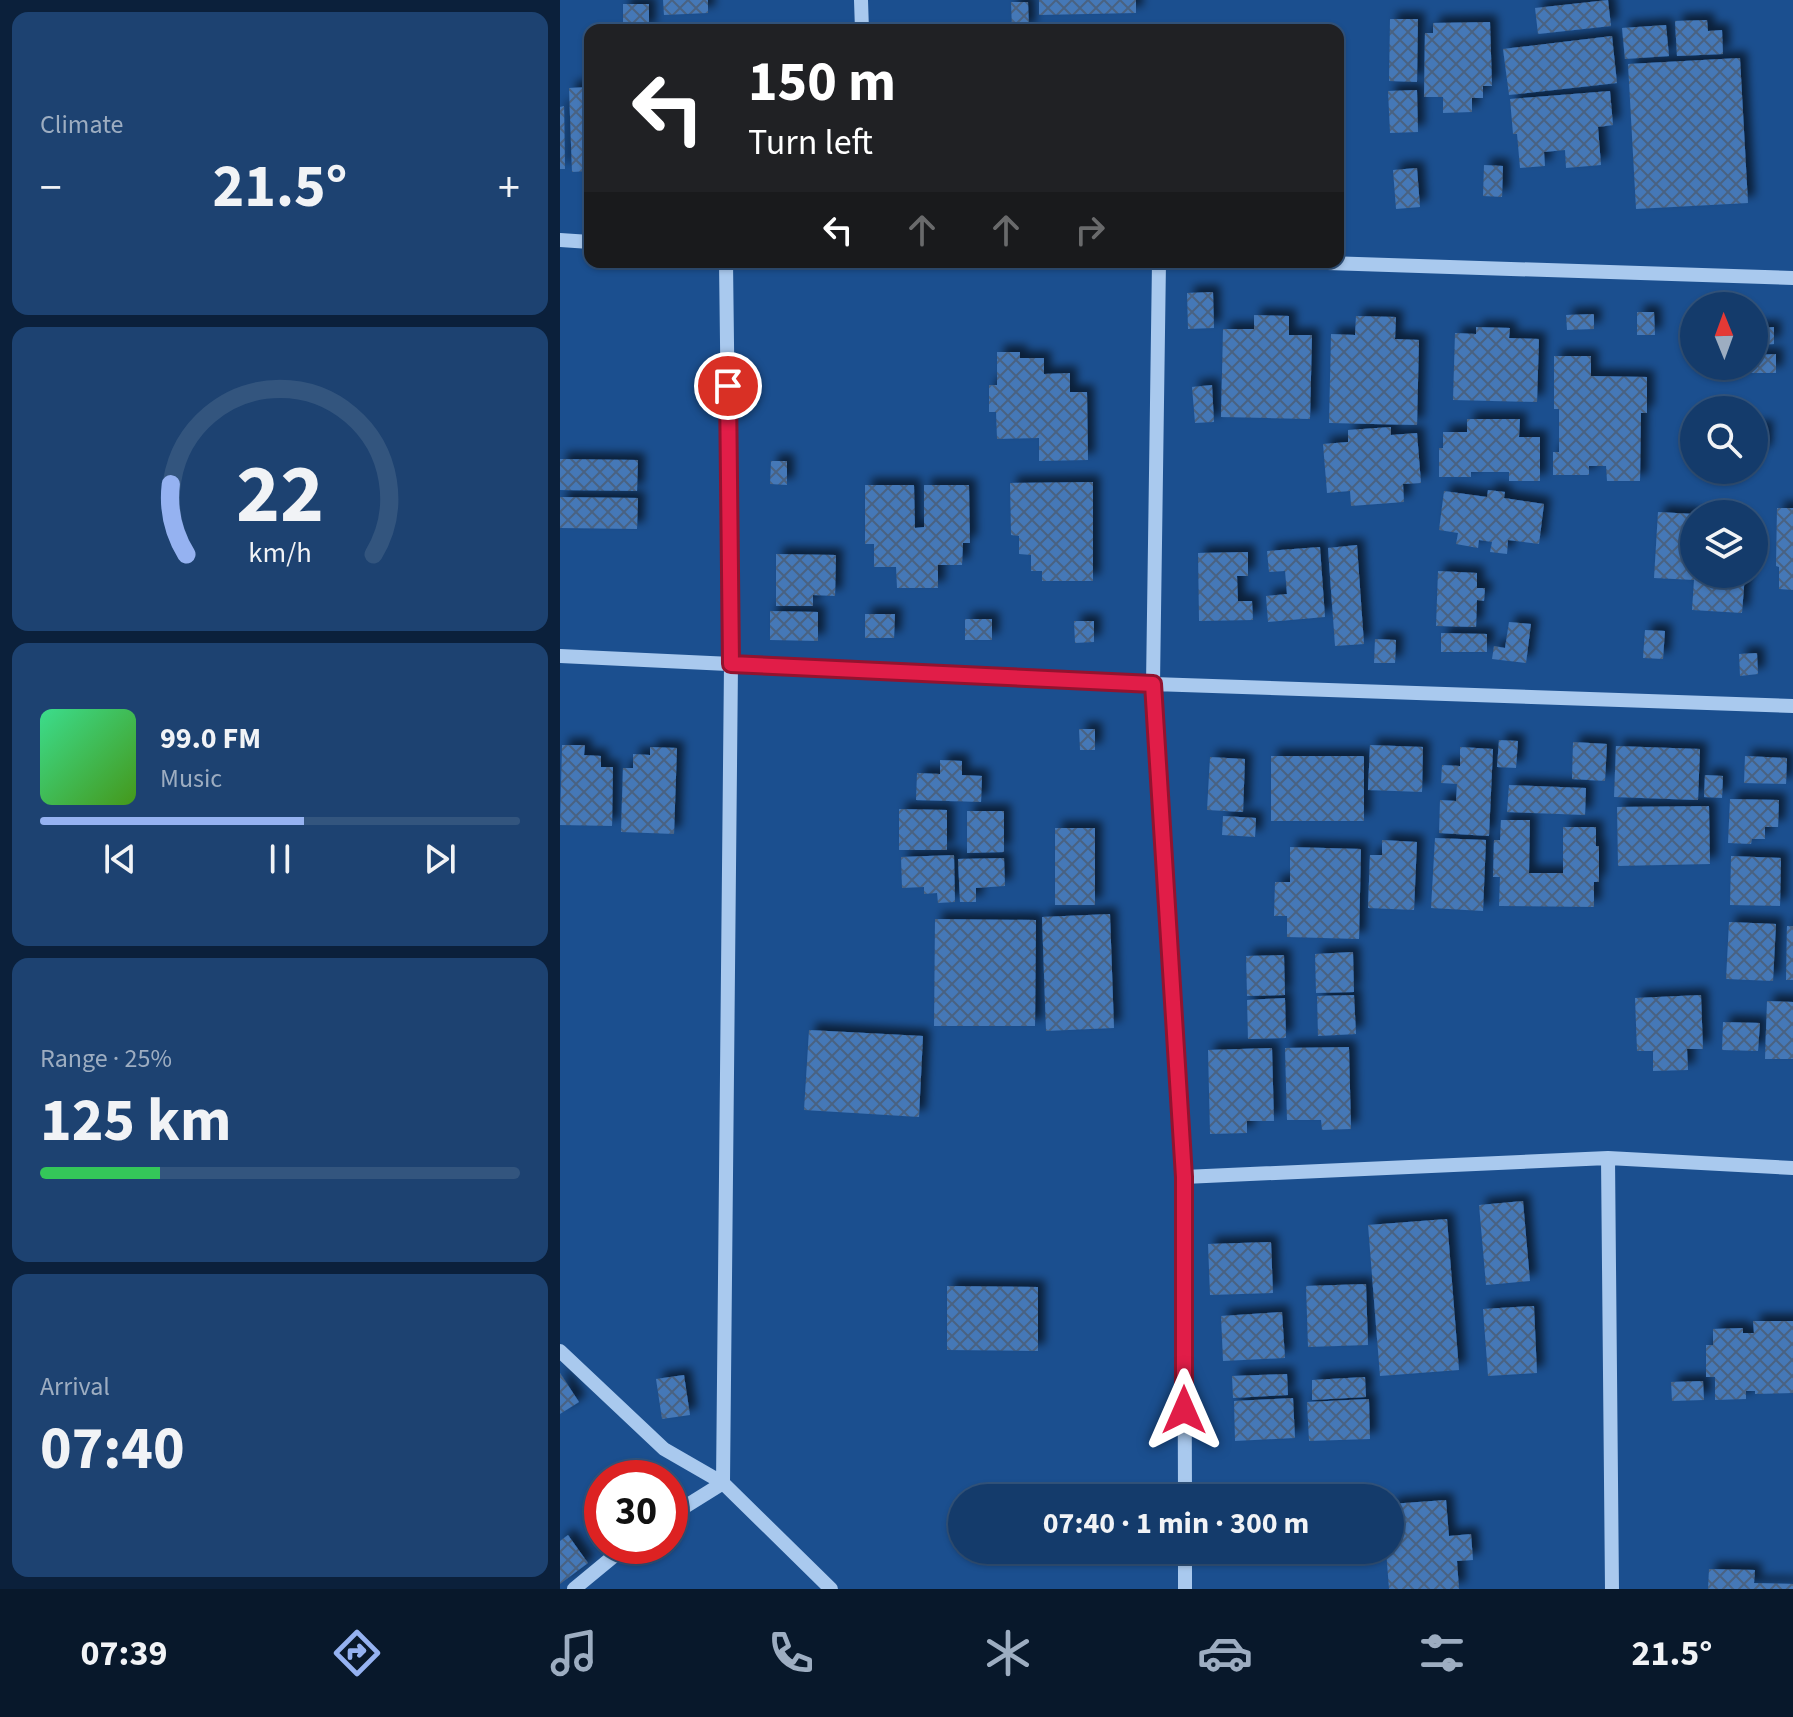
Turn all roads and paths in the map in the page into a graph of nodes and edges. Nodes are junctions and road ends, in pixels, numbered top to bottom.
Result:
1 (861, 0) edge
2 (862, 24) edge
3 (560, 240) edge
4 (584, 242) edge
5 (1344, 264) edge
6 (726, 268) edge
7 (1159, 268) edge
8 (1793, 278) edge
9 (560, 656) edge
10 (731, 664) junction
11 (1153, 684) junction
12 (1793, 706) edge
13 (1608, 1158) junction
14 (1793, 1168) edge
15 (1184, 1177) junction
16 (560, 1351) edge
17 (723, 1483) junction
18 (1185, 1484) edge
19 (688, 1505) edge
20 (604, 1564) edge
21 (1185, 1564) edge
22 (574, 1589) edge
23 (831, 1589) edge
24 (1185, 1589) edge
25 (1612, 1589) edge

1 - 2 street
3 - 4 street
5 - 8 street
6 - 10 street
7 - 11 street
9 - 10 street
10 - 11 street
10 - 17 street
11 - 12 street
11 - 15 street
13 - 14 street
13 - 15 street
13 - 25 street
15 - 18 street
16 - 17 street
17 - 19 street
17 - 23 street
20 - 22 street
21 - 24 street

